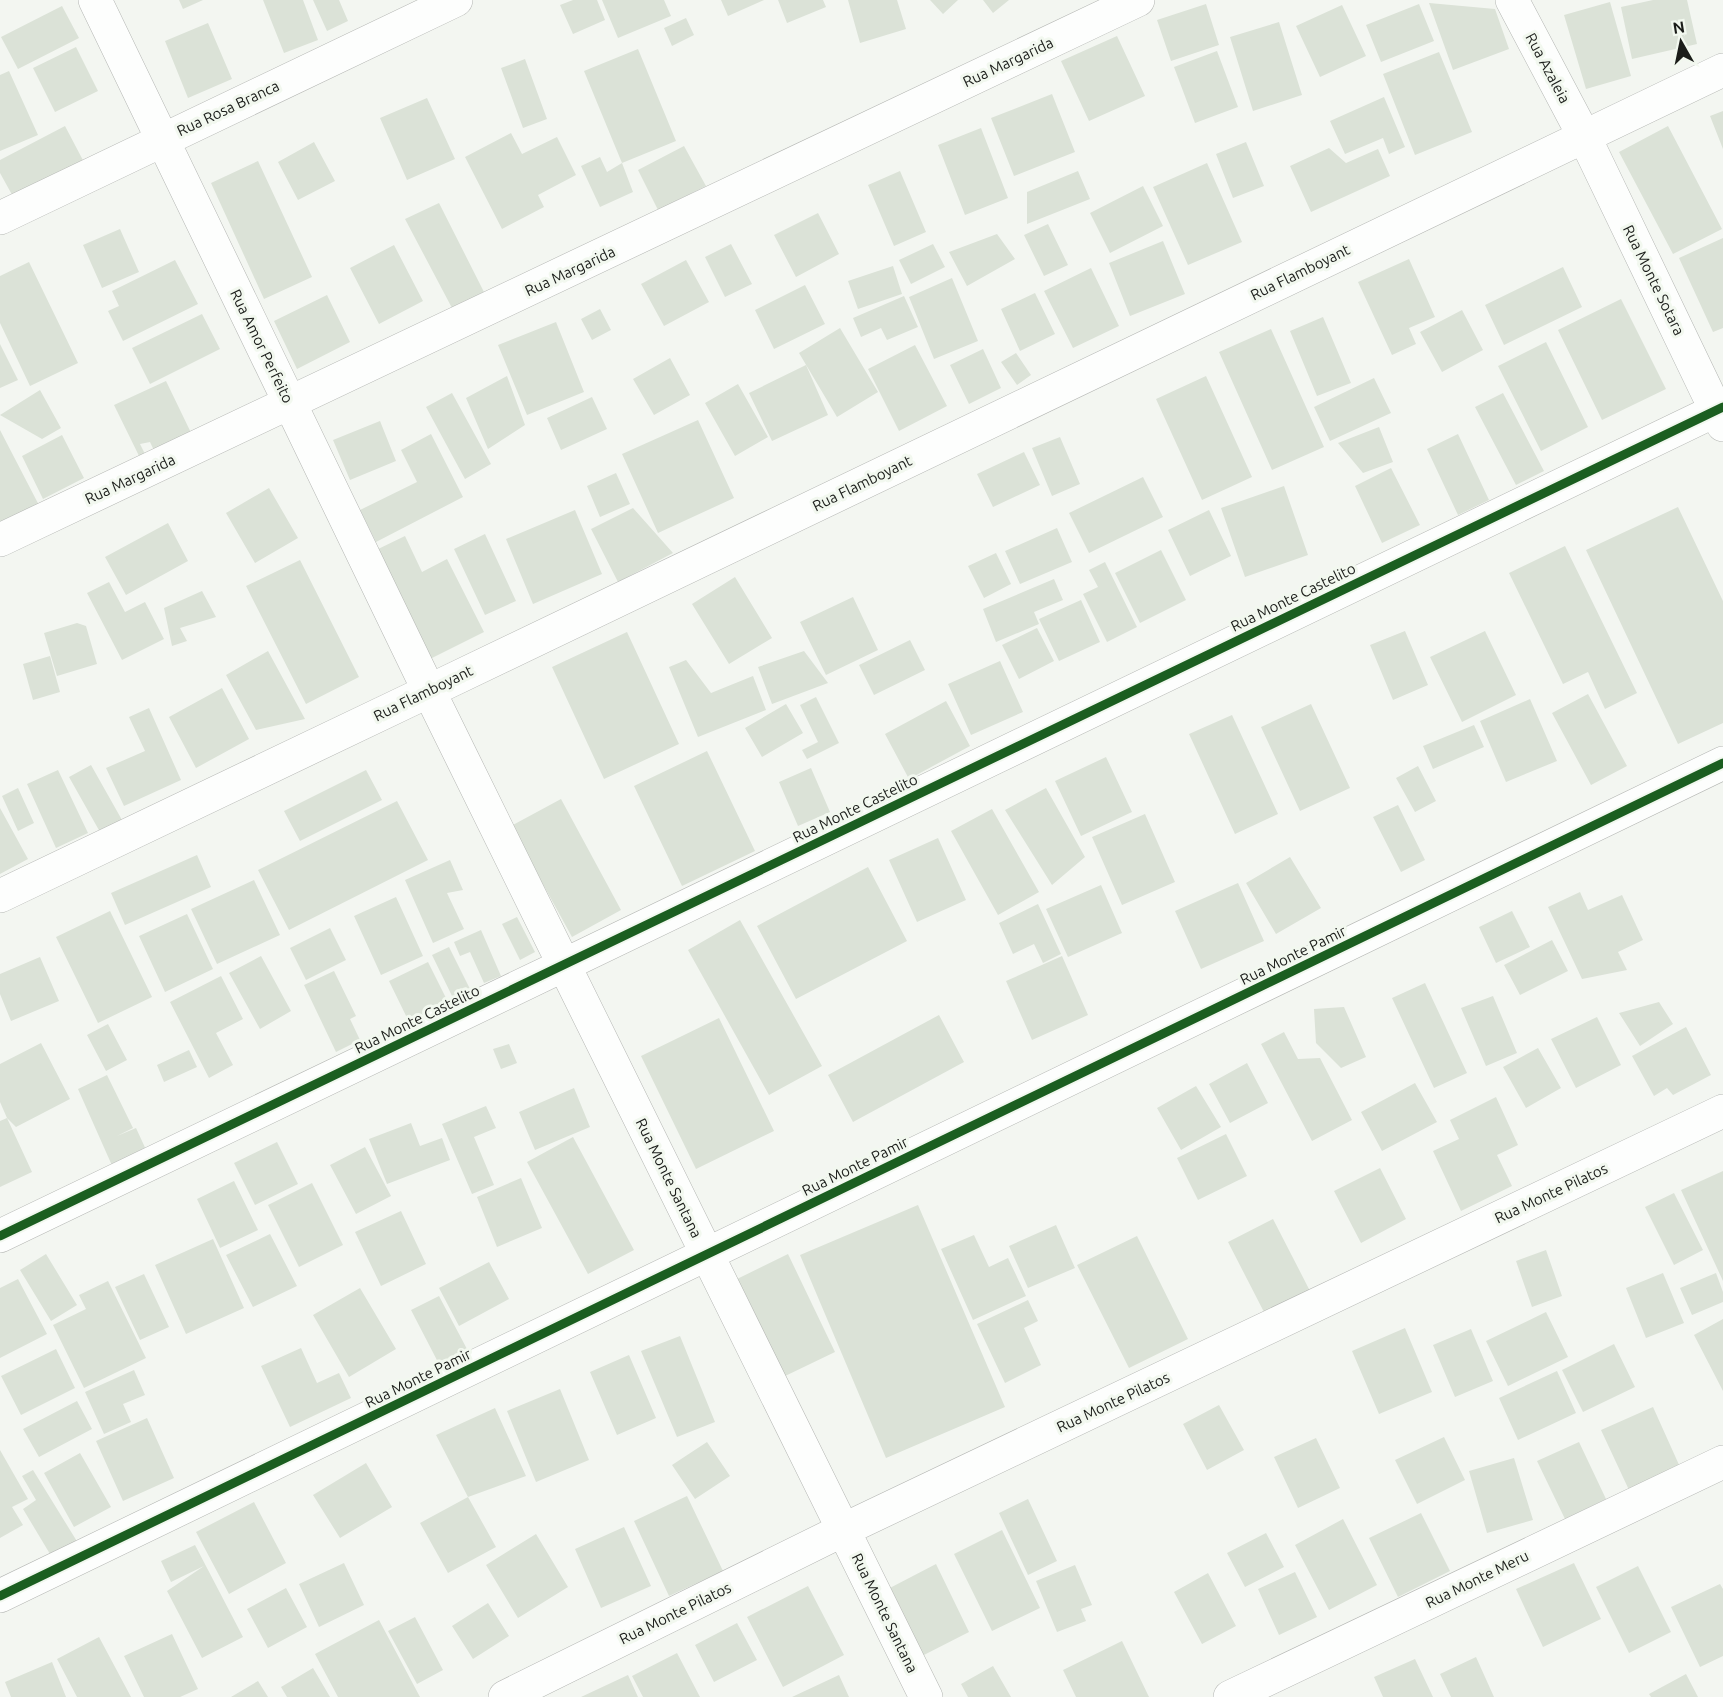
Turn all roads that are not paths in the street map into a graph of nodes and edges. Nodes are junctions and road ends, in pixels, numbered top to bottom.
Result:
1 (95, 0) edge
2 (456, 0) edge
3 (1138, 0) edge
4 (1512, 0) edge
5 (1723, 70) edge
6 (1584, 136) junction
7 (162, 140) junction
8 (0, 218) edge
9 (290, 404) junction
10 (1721, 414) edge
11 (0, 540) edge
12 (429, 691) junction
13 (1723, 763) edge
14 (0, 896) edge
15 (564, 965) junction
16 (1723, 1111) edge
17 (0, 1236) edge
18 (707, 1255) junction
19 (1723, 1462) edge
20 (843, 1530) junction
21 (0, 1596) edge
22 (505, 1697) edge
23 (926, 1697) edge
24 (1230, 1697) edge

1 - 7 street, Rua Amor Perfeito
2 - 7 street, Rua Rosa Branca
3 - 9 street, Rua Margarida
4 - 6 street, Rua Azaleia
5 - 6 street, Rua Flamboyant
6 - 10 street, Rua Monte Sotara
6 - 12 street, Rua Flamboyant
7 - 8 street, Rua Rosa Branca
7 - 9 street, Rua Amor Perfeito
9 - 11 street, Rua Margarida
9 - 12 street, Rua Amor Perfeito
10 - 15 street, Rua Monte Castelito
12 - 14 street, Rua Flamboyant
12 - 15 street, Rua Monte Santana
13 - 18 street, Rua Monte Pamir
15 - 17 street, Rua Monte Castelito
15 - 18 street, Rua Monte Santana
16 - 20 street, Rua Monte Pilatos
18 - 20 street, Rua Monte Santana
18 - 21 street, Rua Monte Pamir
19 - 24 street, Rua Monte Meru
20 - 22 street, Rua Monte Pilatos
20 - 23 street, Rua Monte Santana

